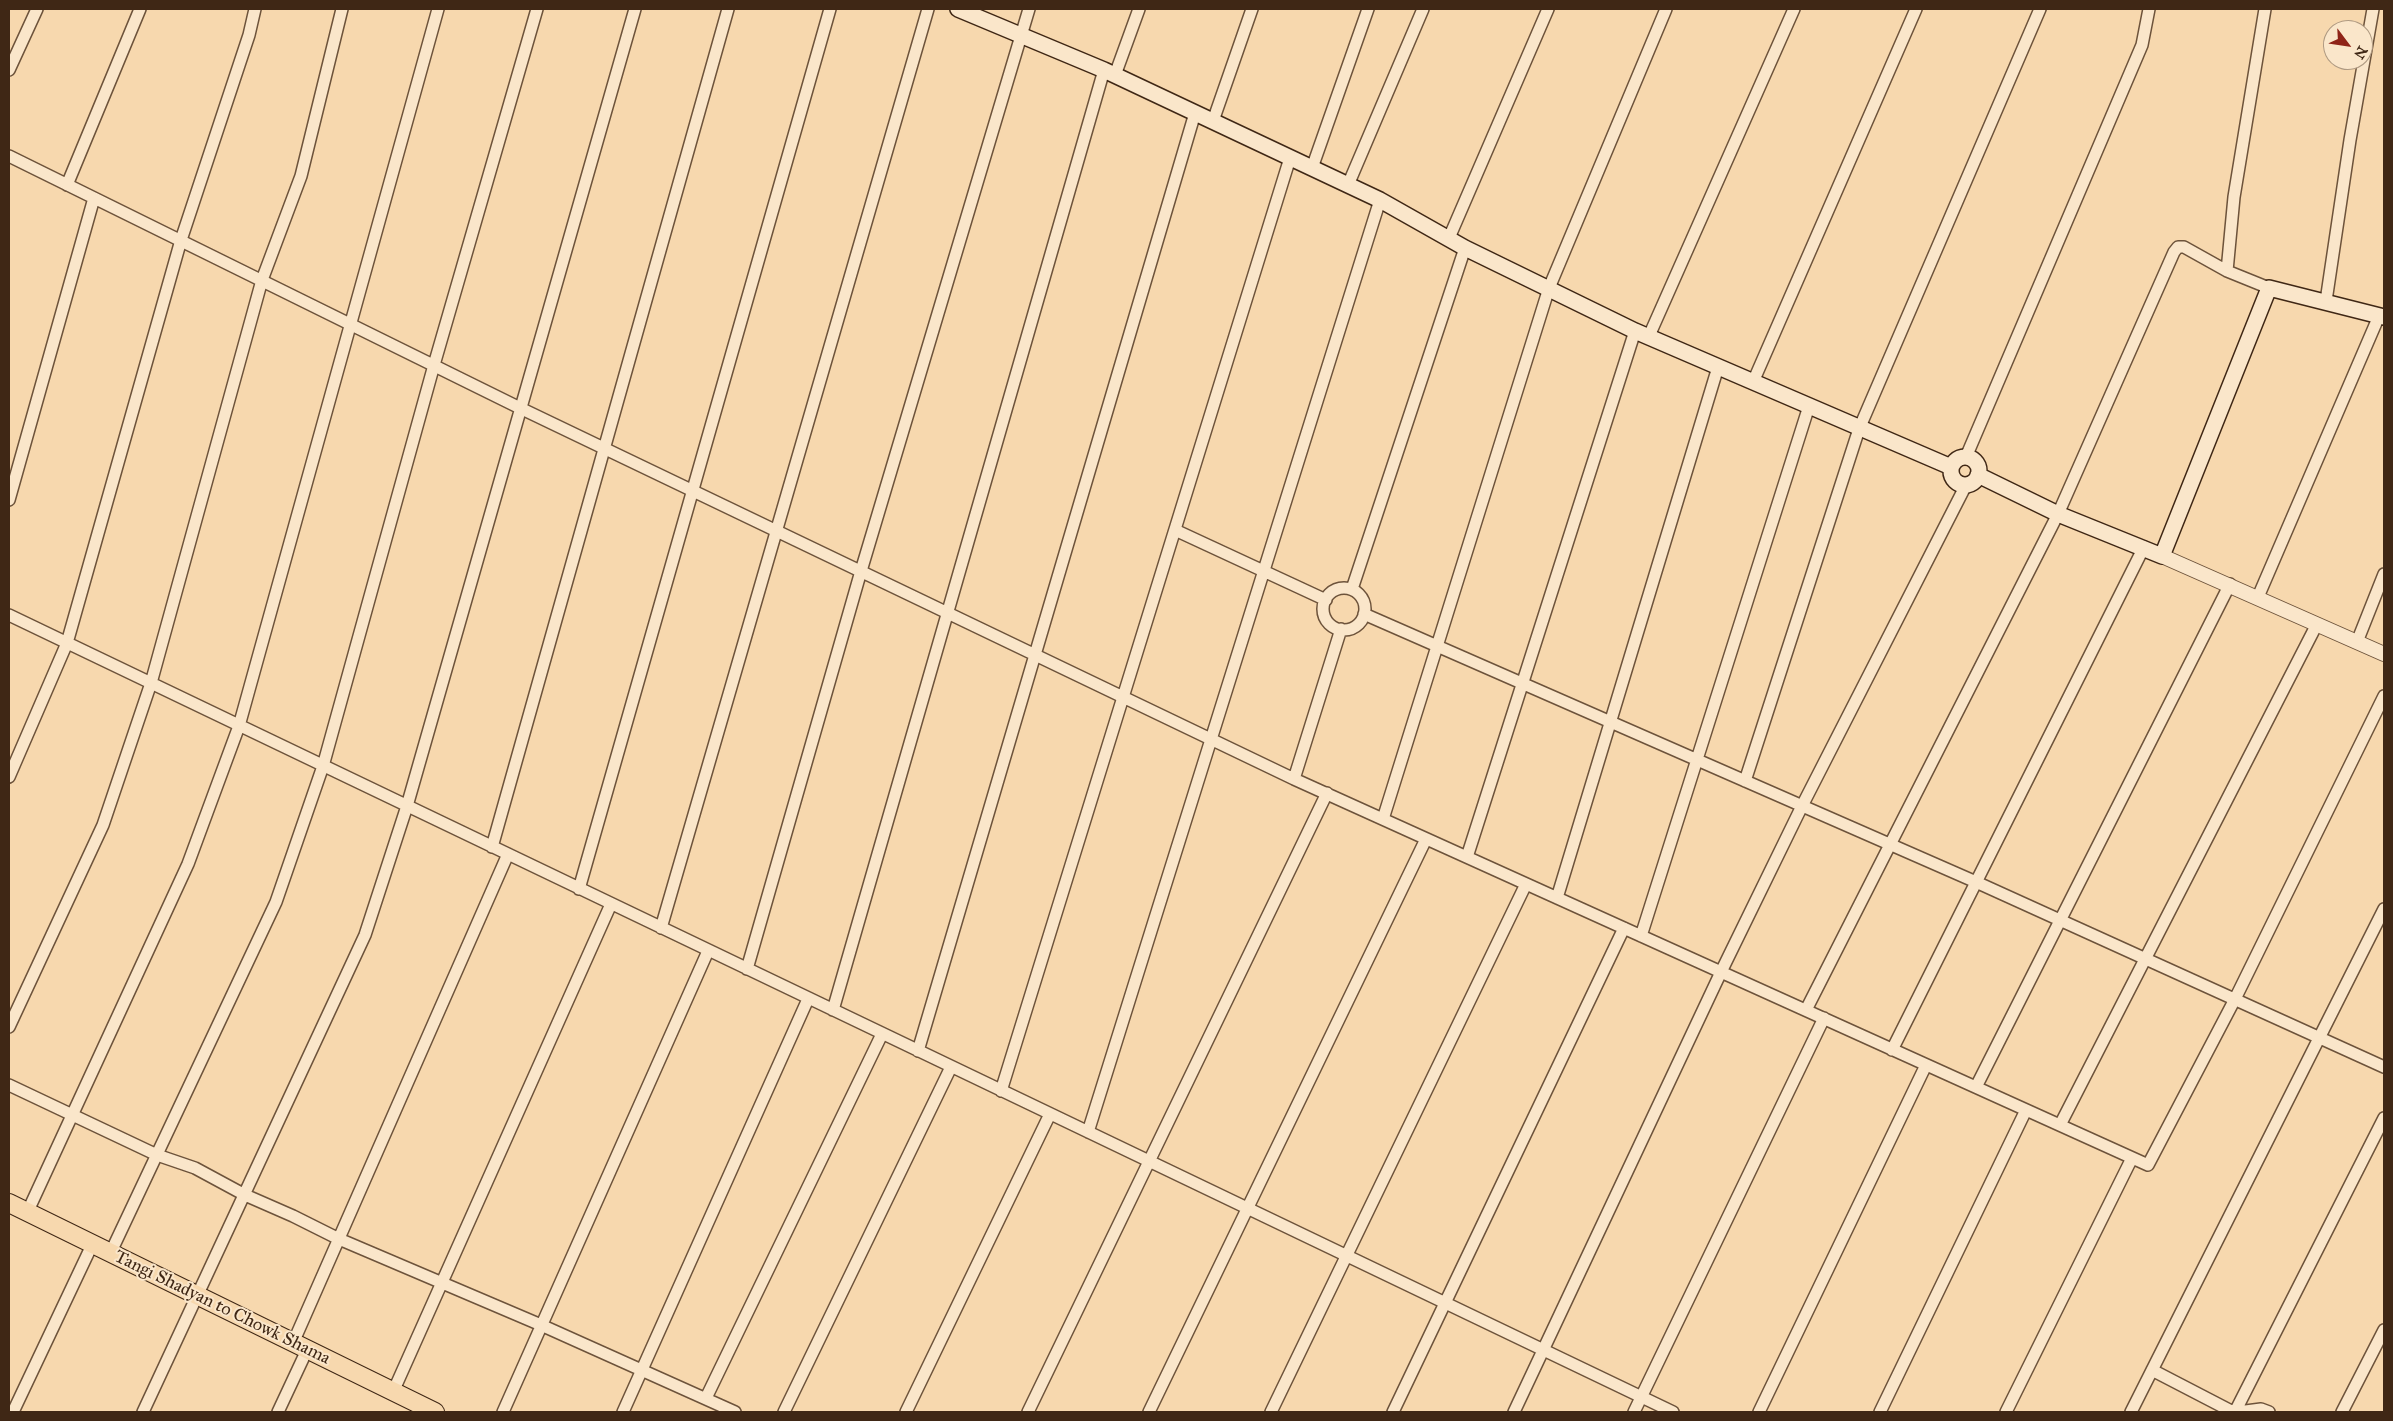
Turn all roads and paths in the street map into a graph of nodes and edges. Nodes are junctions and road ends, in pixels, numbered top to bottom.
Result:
1 (36, 9) edge
2 (140, 9) edge
3 (255, 9) edge
4 (342, 9) edge
5 (438, 9) edge
6 (537, 9) edge
7 (635, 9) edge
8 (728, 9) edge
9 (830, 9) edge
10 (928, 9) edge
11 (958, 9) edge
12 (1029, 9) edge
13 (1139, 9) edge
14 (1252, 9) edge
15 (1368, 9) edge
16 (1423, 9) edge
17 (1548, 9) edge
18 (1666, 9) edge
19 (1794, 9) edge
20 (1916, 9) edge
21 (2040, 9) edge
22 (2149, 9) edge
23 (2265, 9) edge
24 (2374, 9) edge
25 (1021, 35) junction
26 (9, 70) edge
27 (1110, 72) junction
28 (1195, 113) junction
29 (1213, 122) junction
30 (9, 156) edge
31 (1290, 158) junction
32 (1312, 168) junction
33 (67, 185) junction
34 (1348, 185) junction
35 (94, 198) junction
36 (1380, 200) junction
37 (1449, 238) junction
38 (181, 240) junction
39 (1465, 248) junction
40 (2227, 271) junction
41 (262, 280) junction
42 (1549, 288) junction
43 (2269, 288) junction
44 (2326, 300) junction
45 (2381, 316) edge
46 (350, 324) junction
47 (1642, 334) junction
48 (434, 365) junction
49 (1718, 367) junction
50 (1753, 382) junction
51 (1809, 406) junction
52 (520, 408) junction
53 (1859, 429) junction
54 (605, 448) junction
55 (1966, 457) junction
56 (1951, 467) junction
57 (1978, 475) junction
58 (1966, 485) junction
59 (693, 490) junction
60 (9, 500) edge
61 (2058, 514) junction
62 (776, 530) junction
63 (1175, 530) junction
64 (2144, 548) junction
65 (2162, 556) junction
66 (861, 571) junction
67 (1264, 571) junction
68 (2384, 574) edge
69 (2230, 584) junction
70 (1352, 589) junction
71 (2258, 597) junction
72 (1326, 600) junction
73 (948, 612) junction
74 (1364, 614) junction
75 (9, 615) edge
76 (2317, 624) junction
77 (1340, 630) junction
78 (2357, 642) junction
79 (67, 643) junction
80 (1436, 646) junction
81 (1035, 654) junction
82 (2384, 654) edge
83 (151, 683) junction
84 (1522, 684) junction
85 (1123, 696) junction
86 (2384, 696) edge
87 (1610, 722) junction
88 (239, 726) junction
89 (1211, 739) junction
90 (1696, 760) junction
91 (323, 766) junction
92 (9, 777) edge
93 (1294, 779) junction
94 (1745, 781) junction
95 (1327, 794) junction
96 (406, 806) junction
97 (1802, 806) junction
98 (1383, 819) junction
99 (1426, 839) junction
100 (1889, 844) junction
101 (492, 847) junction
102 (508, 854) junction
103 (1467, 857) junction
104 (1976, 882) junction
105 (1526, 884) junction
106 (579, 889) junction
107 (1557, 898) junction
108 (611, 904) junction
109 (2384, 909) edge
110 (2060, 921) junction
111 (661, 928) junction
112 (1624, 928) junction
113 (1641, 936) junction
114 (708, 950) junction
115 (2145, 959) junction
116 (747, 969) junction
117 (1721, 972) junction
118 (808, 999) junction
119 (2235, 999) junction
120 (832, 1010) junction
121 (1806, 1010) junction
122 (1824, 1018) junction
123 (9, 1027) edge
124 (882, 1034) junction
125 (2321, 1038) junction
126 (1892, 1050) junction
127 (918, 1051) junction
128 (1926, 1064) junction
129 (951, 1067) junction
130 (2384, 1067) edge
131 (9, 1085) edge
132 (1976, 1087) junction
133 (1001, 1091) junction
134 (2026, 1110) junction
135 (1050, 1114) junction
136 (72, 1116) junction
137 (2384, 1118) edge
138 (2060, 1125) junction
139 (1088, 1132) junction
140 (157, 1155) junction
141 (2132, 1158) junction
142 (1149, 1162) junction
143 (244, 1195) junction
144 (9, 1204) edge
145 (1247, 1209) junction
146 (27, 1213) junction
147 (338, 1239) junction
148 (92, 1245) junction
149 (110, 1254) junction
150 (1346, 1256) junction
151 (442, 1284) junction
152 (198, 1296) junction
153 (1444, 1304) junction
154 (542, 1325) junction
155 (2384, 1330) edge
156 (300, 1346) junction
157 (1544, 1351) junction
158 (2152, 1370) junction
159 (642, 1371) junction
160 (393, 1392) junction
161 (706, 1398) junction
162 (1642, 1398) junction
163 (413, 1407) edge
164 (13, 1412) edge
165 (143, 1412) edge
166 (278, 1412) edge
167 (435, 1412) edge
168 (503, 1412) edge
169 (623, 1412) edge
170 (735, 1412) edge
171 (784, 1412) edge
172 (906, 1412) edge
173 (1028, 1412) edge
174 (1149, 1412) edge
175 (1271, 1412) edge
176 (1392, 1412) edge
177 (1514, 1412) edge
178 (1634, 1412) edge
179 (1672, 1412) edge
180 (1759, 1412) edge
181 (1880, 1412) edge
182 (2006, 1412) edge
183 (2130, 1412) edge
184 (2235, 1412) edge
185 (2269, 1412) edge
186 (2342, 1412) edge

1 - 26 street
2 - 33 street
3 - 38 street
4 - 41 street
5 - 46 street
6 - 48 street
7 - 52 street
8 - 54 street
9 - 59 street
10 - 62 street
11 - 25 main road
12 - 25 street
13 - 27 street
14 - 29 street
15 - 32 street
16 - 34 street
17 - 37 street
18 - 42 street
19 - 47 street
20 - 50 street
21 - 53 street
22 - 55 street
23 - 40 street
24 - 44 street
25 - 27 main road
25 - 66 street
27 - 28 main road
27 - 73 street
28 - 29 main road
28 - 81 street
29 - 31 main road
30 - 33 street
31 - 32 main road
31 - 63 street
32 - 34 main road
33 - 35 street
34 - 36 main road
35 - 38 street
35 - 60 street
36 - 37 main road
36 - 67 street
37 - 39 main road
38 - 41 street
38 - 79 street
39 - 42 main road
39 - 70 street
40 - 43 street
40 - 61 street
41 - 46 street
41 - 83 street
42 - 47 main road
42 - 80 street
43 - 44 main road
43 - 65 main road
44 - 45 main road
45 - 71 street
46 - 48 street
46 - 88 street
47 - 49 main road
47 - 84 street
48 - 52 street
48 - 91 street
49 - 50 main road
49 - 87 street
50 - 51 main road
51 - 53 main road
51 - 90 street
52 - 54 street
52 - 96 street
53 - 56 main road
53 - 94 street
54 - 59 street
54 - 101 street
55 - 56 main road
55 - 57 main road
56 - 58 main road
57 - 58 main road
57 - 61 main road
58 - 97 street
59 - 62 street
59 - 106 street
61 - 64 main road
61 - 100 street
62 - 66 street
62 - 111 street
63 - 67 street
63 - 85 street
64 - 65 main road
64 - 104 street
65 - 69 street
66 - 73 street
66 - 116 street
67 - 72 street
67 - 89 street
68 - 78 street
69 - 71 street
69 - 110 street
70 - 72 street
70 - 74 street
71 - 76 street
72 - 77 street
73 - 81 street
73 - 120 street
74 - 77 street
74 - 80 street
75 - 79 street
76 - 78 street
76 - 115 street
77 - 93 street
78 - 82 street
79 - 83 street
79 - 92 street
80 - 84 street
80 - 98 street
81 - 85 street
81 - 127 street
83 - 88 street
83 - 123 street
84 - 87 street
84 - 103 street
85 - 89 street
85 - 133 street
86 - 119 street
87 - 90 street
87 - 107 street
88 - 91 street
88 - 136 street
89 - 93 street
89 - 139 street
90 - 94 street
90 - 113 street
91 - 96 street
91 - 140 street
93 - 95 street
94 - 97 street
95 - 98 street
95 - 142 street
96 - 101 street
96 - 143 street
97 - 100 street
97 - 117 street
98 - 99 street
99 - 103 street
99 - 145 street
100 - 104 street
100 - 121 street
101 - 102 street
102 - 106 street
102 - 147 street
103 - 105 street
104 - 110 street
104 - 126 street
105 - 107 street
105 - 150 street
106 - 108 street
107 - 112 street
108 - 111 street
108 - 151 street
109 - 125 street
110 - 115 street
110 - 132 street
111 - 114 street
112 - 113 street
112 - 153 street
113 - 117 street
114 - 116 street
114 - 154 street
115 - 119 street
115 - 138 street
116 - 118 street
117 - 121 street
117 - 157 street
118 - 120 street
118 - 159 street
119 - 125 street
119 - 141 street
120 - 124 street
121 - 122 street
122 - 126 street
122 - 162 street
124 - 127 street
124 - 161 street
125 - 130 street
125 - 158 street
126 - 128 street
127 - 129 street
128 - 132 street
128 - 180 street
129 - 133 street
129 - 171 street
131 - 136 street
132 - 134 street
133 - 135 street
134 - 138 street
134 - 181 street
135 - 139 street
135 - 172 street
136 - 140 street
136 - 146 street
137 - 184 street
138 - 141 street
139 - 142 street
140 - 143 street
140 - 149 street
141 - 182 street
142 - 145 street
142 - 173 street
143 - 147 street
143 - 152 street
144 - 146 main road, Tangi Shadyan to Chowk Shama
145 - 150 street
145 - 174 street
146 - 148 main road, Tangi Shadyan to Chowk Shama
147 - 151 street
147 - 156 street
148 - 149 main road, Tangi Shadyan to Chowk Shama
148 - 164 street
149 - 152 main road, Tangi Shadyan to Chowk Shama
150 - 153 street
150 - 175 street
151 - 154 street
151 - 160 street
152 - 156 main road, Tangi Shadyan to Chowk Shama
152 - 165 street
153 - 157 street
153 - 176 street
154 - 159 street
154 - 168 street
155 - 186 street
156 - 160 main road, Tangi Shadyan to Chowk Shama
156 - 166 street
157 - 162 street
157 - 177 street
158 - 183 street
158 - 184 street
159 - 161 street
159 - 169 street
160 - 163 main road, Tangi Shadyan to Chowk Shama
161 - 170 street
162 - 178 street
162 - 179 street
163 - 167 main road, Tangi Shadyan to Chowk Shama
184 - 185 street

